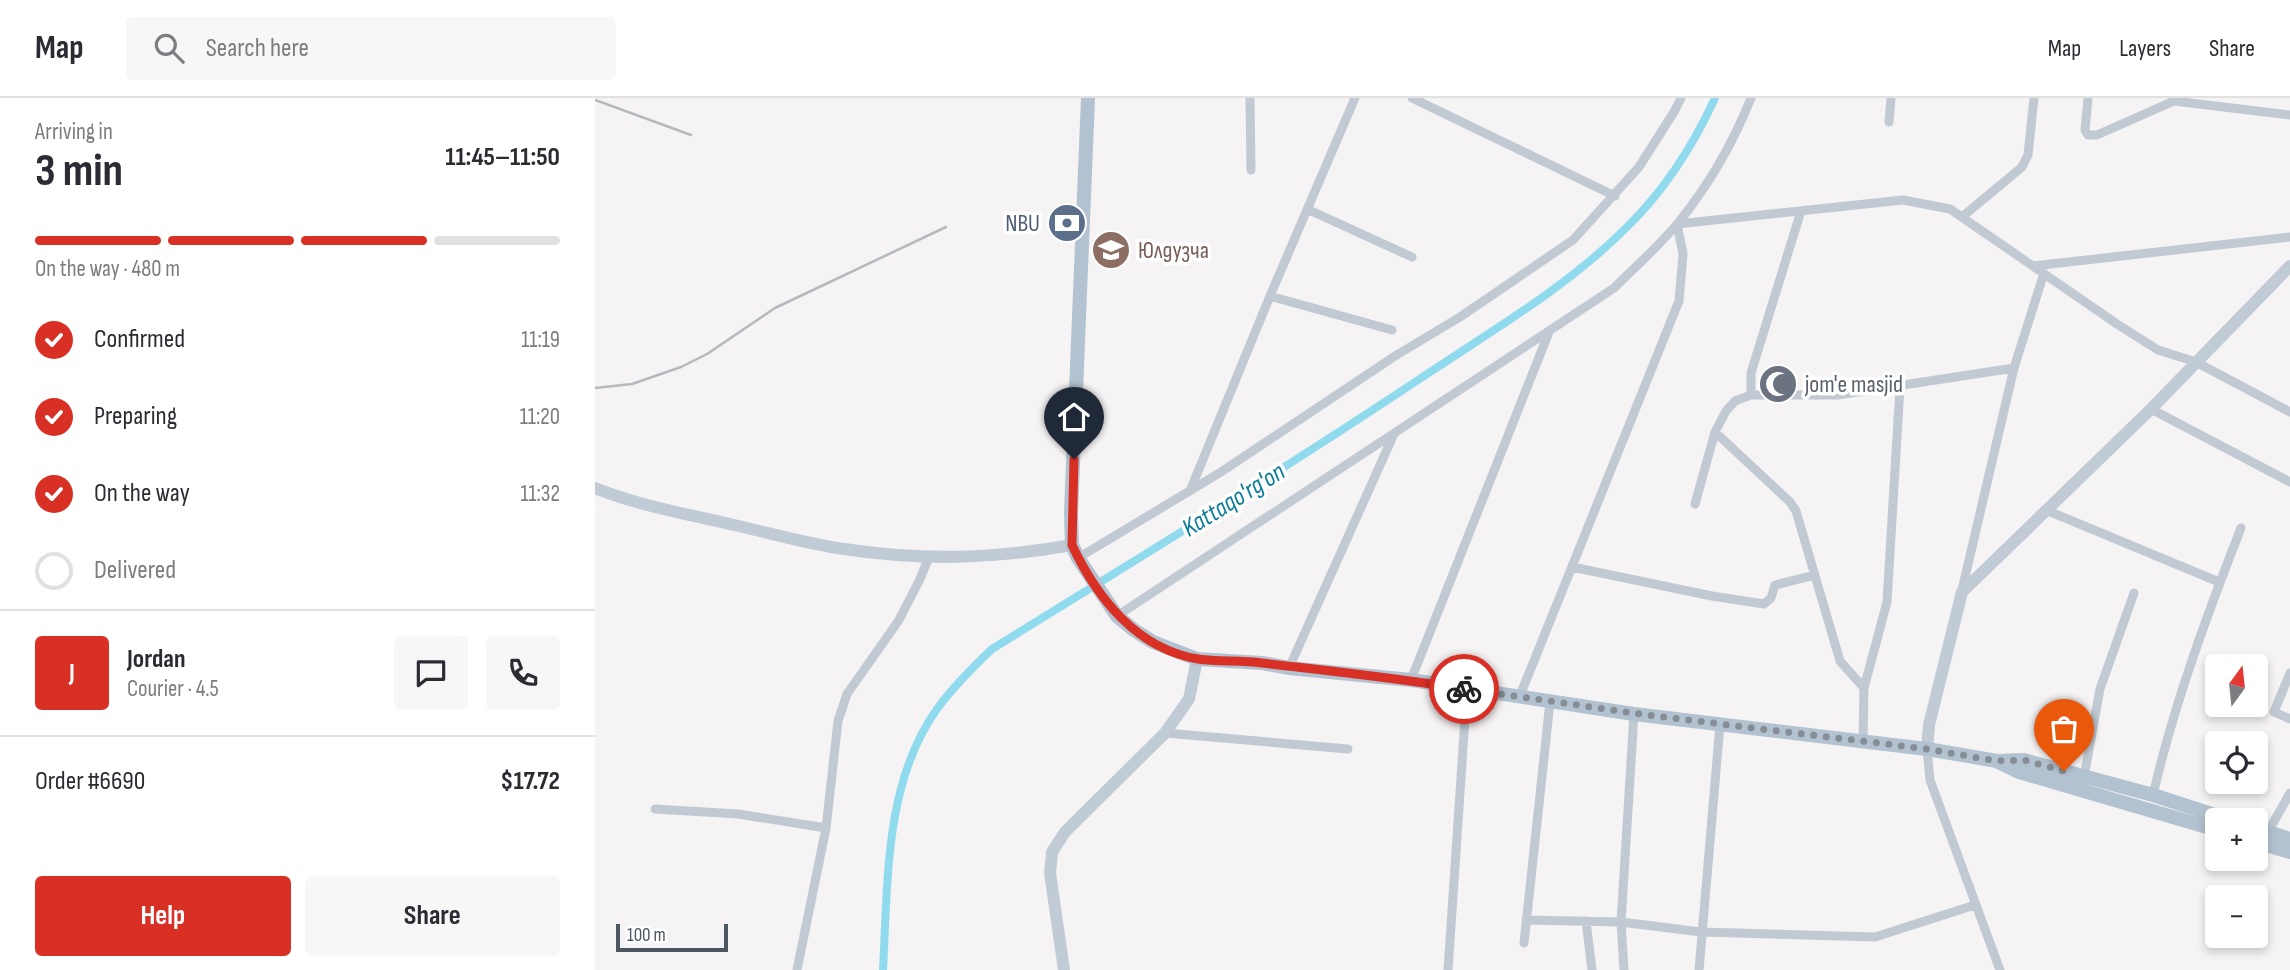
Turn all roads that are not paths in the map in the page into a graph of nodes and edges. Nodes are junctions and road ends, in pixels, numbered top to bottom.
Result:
1 (1088, 98) edge
2 (1249, 98) edge
3 (1355, 98) edge
4 (1412, 98) edge
5 (1681, 98) edge
6 (1751, 98) edge
7 (1891, 98) edge
8 (2034, 98) edge
9 (2088, 98) edge
10 (2175, 100) edge
11 (2290, 115) edge
12 (1889, 122) dead end
13 (1251, 170) dead end
14 (1615, 196) junction
15 (1307, 209) junction
16 (1801, 211) junction
17 (1962, 217) junction
18 (1677, 224) junction
19 (2290, 237) edge
20 (1412, 257) dead end
21 (2033, 266) junction
22 (2290, 266) edge
23 (2044, 274) junction
24 (1270, 296) junction
25 (1392, 330) dead end
26 (1550, 330) junction
27 (2196, 362) junction
28 (2014, 368) junction
29 (1900, 387) junction
30 (1751, 395) junction
31 (2151, 409) junction
32 (2290, 412) edge
33 (1394, 432) junction
34 (1715, 432) junction
35 (2290, 482) edge
36 (595, 488) edge
37 (1190, 491) junction
38 (1695, 505) dead end
39 (2046, 510) junction
40 (2241, 528) dead end
41 (1075, 551) junction
42 (929, 557) junction
43 (1572, 567) junction
44 (1815, 575) junction
45 (2220, 582) junction
46 (1962, 592) junction
47 (2134, 593) dead end
48 (1117, 616) junction
49 (1197, 659) junction
50 (1289, 668) junction
51 (2290, 673) edge
52 (1411, 680) junction
53 (1864, 688) junction
54 (1467, 689) junction
55 (1519, 698) junction
56 (1550, 702) junction
57 (1634, 714) junction
58 (2290, 719) edge
59 (1720, 724) junction
60 (1164, 733) junction
61 (1863, 742) junction
62 (1348, 749) dead end
63 (1927, 749) junction
64 (1997, 761) junction
65 (2084, 776) junction
66 (2290, 793) edge
67 (2153, 795) junction
68 (655, 809) dead end
69 (2205, 812) edge
70 (2268, 822) edge
71 (2205, 827) edge
72 (826, 828) junction
73 (2268, 832) edge
74 (2290, 838) edge
75 (2268, 846) edge
76 (2290, 852) edge
77 (1975, 905) junction
78 (1526, 920) junction
79 (1586, 921) junction
80 (1621, 922) junction
81 (1701, 932) junction
82 (1524, 943) dead end
83 (797, 970) edge
84 (1064, 970) edge
85 (1448, 970) edge
86 (1592, 970) edge
87 (1624, 970) edge
88 (1699, 970) edge
89 (2000, 970) edge

1 - 41 main road
2 - 13 street
3 - 15 street
4 - 14 street
5 - 14 street
6 - 18 street
7 - 12 street
8 - 17 street
9 - 10 street
10 - 11 street
14 - 37 street
15 - 20 street
15 - 24 street
16 - 17 street
16 - 18 street
16 - 30 street
17 - 21 street
18 - 26 street
18 - 43 street
19 - 21 street
21 - 23 street
22 - 27 street
23 - 27 street
23 - 28 street
24 - 25 street
24 - 37 street
26 - 33 street
26 - 52 street
27 - 31 street
27 - 32 street
28 - 29 street
28 - 46 street
29 - 30 street
29 - 53 street
30 - 34 street
31 - 35 street
31 - 39 street
33 - 48 street
33 - 50 street
34 - 38 street
34 - 44 street
36 - 42 street
37 - 41 street
39 - 45 street
39 - 46 street
40 - 45 street
41 - 42 street
41 - 48 main road
42 - 72 street
43 - 44 street
43 - 55 street
44 - 53 street
45 - 67 street
46 - 63 street
47 - 65 street
48 - 49 main road
49 - 50 main road
49 - 60 street
50 - 52 main road
51 - 58 street
52 - 54 main road
53 - 61 street
54 - 55 main road
54 - 85 street
55 - 56 main road
56 - 57 main road
56 - 78 street
57 - 59 main road
57 - 80 street
59 - 61 main road
59 - 81 street
60 - 62 street
60 - 84 street
61 - 63 main road
63 - 64 main road
63 - 77 street
64 - 65 main road
64 - 71 main road
65 - 67 main road
66 - 70 street
67 - 69 main road
68 - 72 street
72 - 83 street
73 - 74 main road
75 - 76 main road
77 - 81 street
77 - 89 street
78 - 79 street
78 - 82 street
79 - 80 street
79 - 86 street
80 - 81 street
80 - 87 street
81 - 88 street

